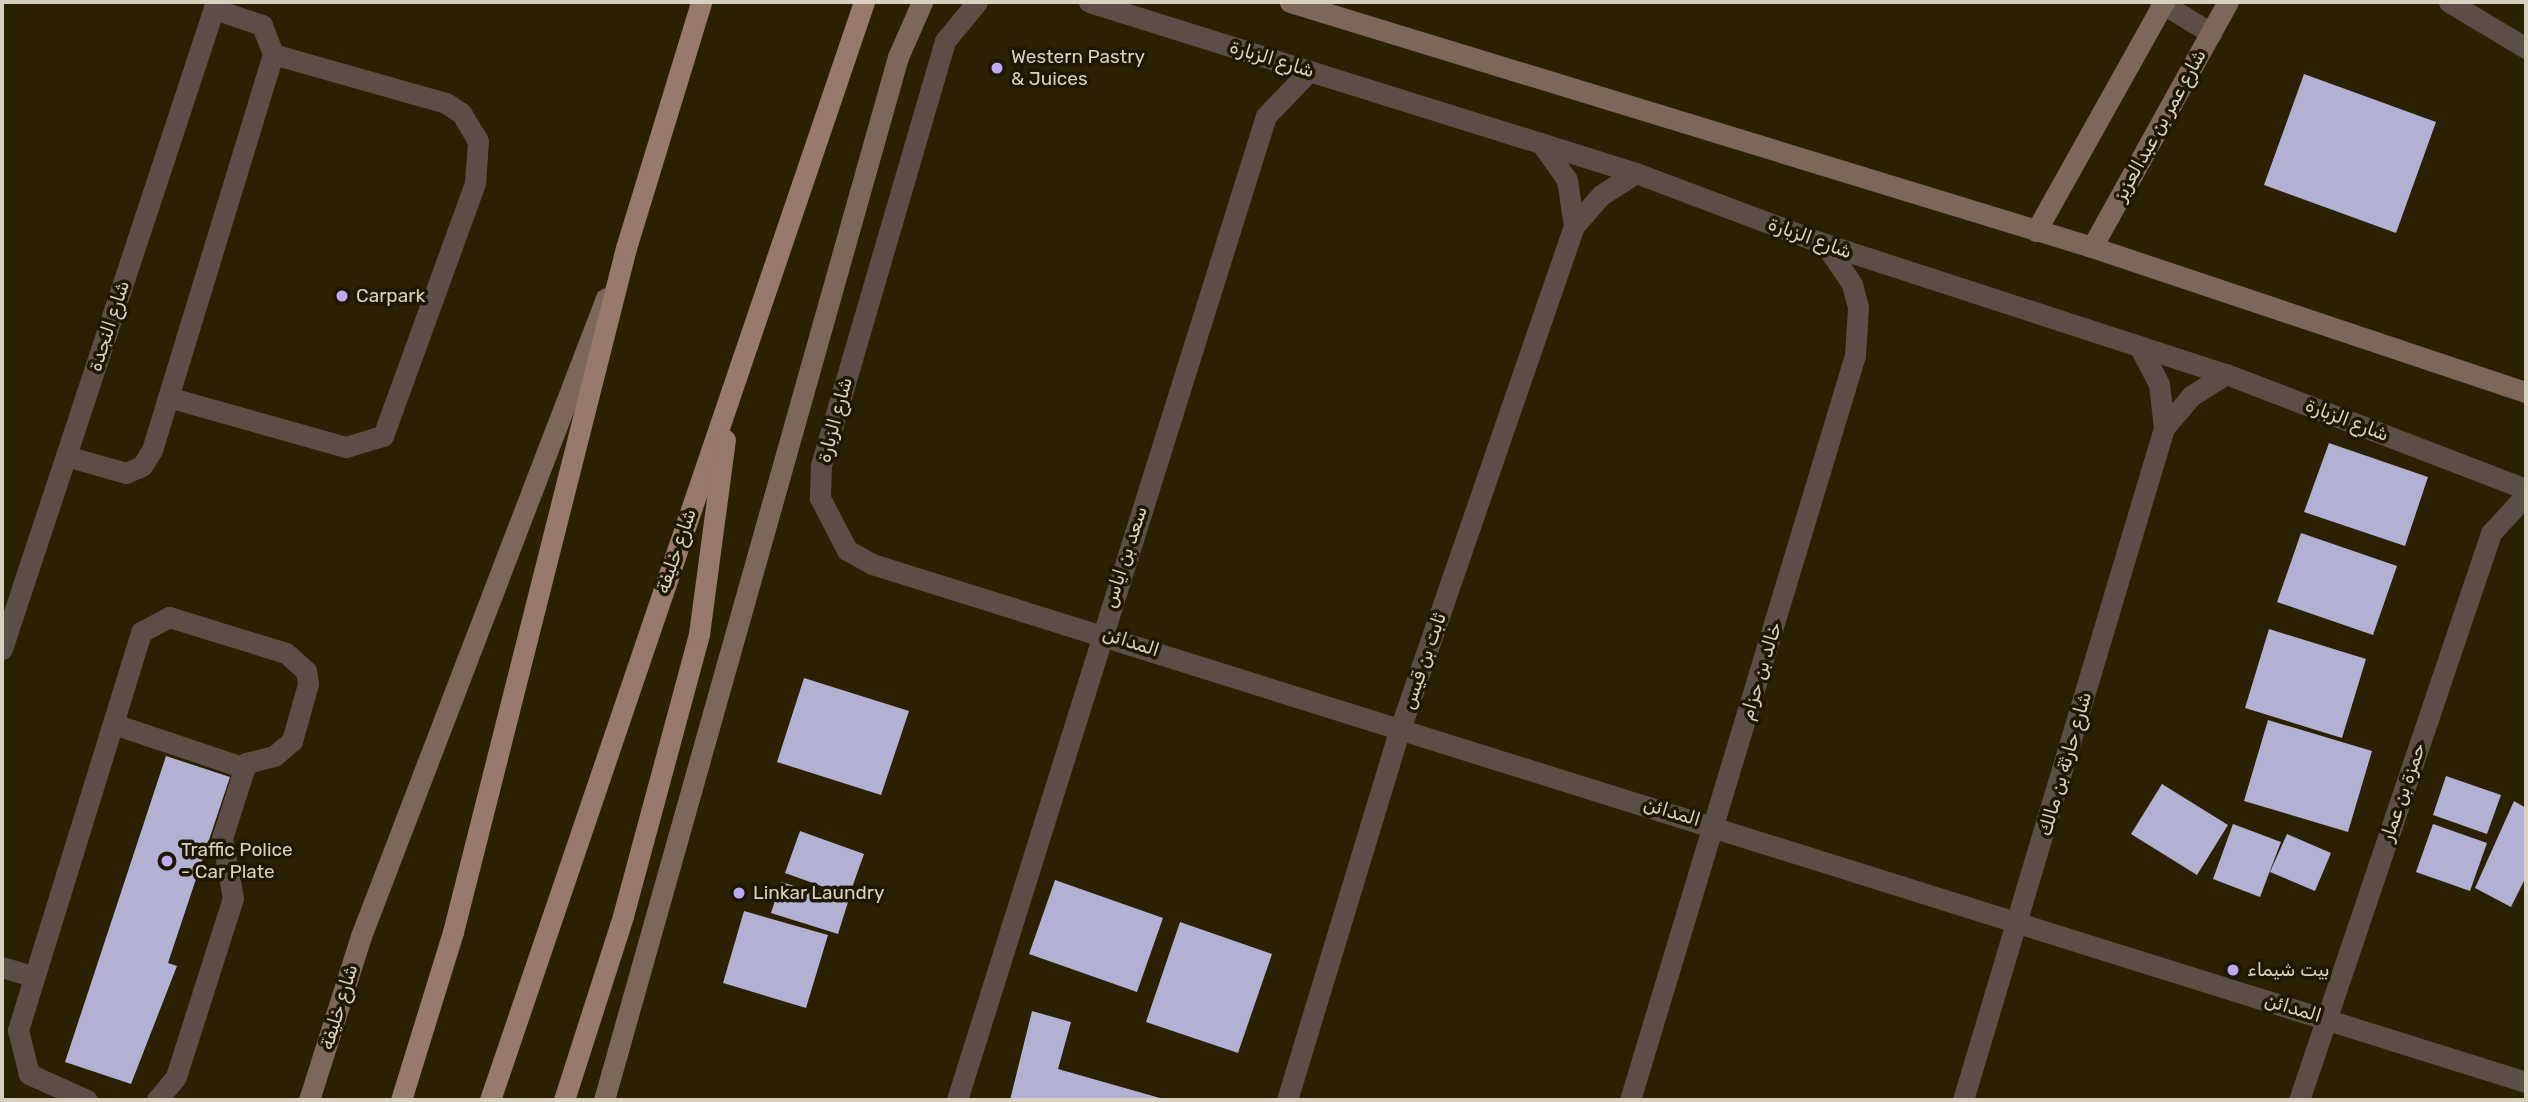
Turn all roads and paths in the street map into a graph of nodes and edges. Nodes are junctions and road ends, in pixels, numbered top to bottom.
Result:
1 (701, 2) edge
2 (864, 2) edge
3 (922, 2) edge
4 (977, 2) edge
5 (1089, 2) edge
6 (1290, 2) edge
7 (2163, 2) edge
8 (2228, 2) edge
9 (2449, 2) edge
10 (215, 6) edge
11 (1328, 8) edge
12 (2211, 33) junction
13 (2526, 48) edge
14 (273, 54) junction
15 (1310, 71) junction
16 (1540, 142) junction
17 (1636, 173) junction
18 (1574, 226) junction
19 (2036, 231) junction
20 (1825, 244) junction
21 (626, 247) junction
22 (2092, 247) junction
23 (2139, 346) junction
24 (2226, 374) junction
25 (2526, 392) edge
26 (731, 396) junction
27 (168, 397) junction
28 (2164, 428) junction
29 (66, 456) junction
30 (2526, 489) edge
31 (2526, 495) edge
32 (829, 527) joint
33 (1101, 632) junction
34 (2, 649) edge
35 (114, 724) junction
36 (1400, 729) junction
37 (246, 768) junction
38 (1715, 826) junction
39 (2019, 922) junction
40 (2, 967) edge
41 (32, 976) junction
42 (2326, 1019) junction
43 (2526, 1082) edge
44 (611, 1096) edge
45 (87, 1100) edge
46 (158, 1100) edge
47 (309, 1100) edge
48 (401, 1100) edge
49 (489, 1100) edge
50 (564, 1100) edge
51 (957, 1100) edge
52 (1287, 1100) edge
53 (1630, 1100) edge
54 (1963, 1100) edge
55 (2299, 1100) edge

1 - 21 main road, شارع خليفة
2 - 26 main road, شارع خليفة
3 - 44 street
4 - 32 street, شارع الزبارة
5 - 15 street, شارع الزبارة
6 - 11 street
7 - 12 street
7 - 19 street
8 - 12 street, شارع عمر بن عبدالعزيز
9 - 13 street
10 - 14 street
10 - 29 street, شارع النجدة
11 - 19 street
12 - 22 street, شارع عمر بن عبدالعزيز
14 - 27 street
14 - 27 street
15 - 16 street, شارع الزبارة
15 - 33 street, سعد بن اياس
16 - 17 street, شارع الزبارة
16 - 18 street
17 - 18 street
17 - 20 street, شارع الزبارة
18 - 36 street, ثابت بن قيس
19 - 22 street
20 - 23 street, شارع الزبارة
20 - 38 street, خالد بن حزام
21 - 47 street, شارع خليفة
21 - 48 main road, شارع خليفة
22 - 25 street
23 - 24 street, شارع الزبارة
23 - 28 street, شارع حارثة بن مالك
24 - 28 street, شارع حارثة بن مالك
24 - 30 street, شارع الزبارة
26 - 49 main road, شارع خليفة
26 - 50 main road
27 - 29 street
28 - 39 street, شارع حارثة بن مالك
29 - 34 street, شارع النجدة
31 - 42 street, حمزة بن عمار
32 - 33 street, المدائن
33 - 36 street, المدائن
33 - 51 street, سعد بن اياس
35 - 37 street
35 - 37 street
35 - 41 street
36 - 38 street, المدائن
36 - 52 street, ثابت بن قيس
37 - 46 street
38 - 39 street, المدائن
38 - 53 street, خالد بن حزام
39 - 42 street, المدائن
39 - 54 street, شارع حارثة بن مالك
40 - 41 street
41 - 45 street
42 - 43 street, المدائن
42 - 55 street, حمزة بن عمار

